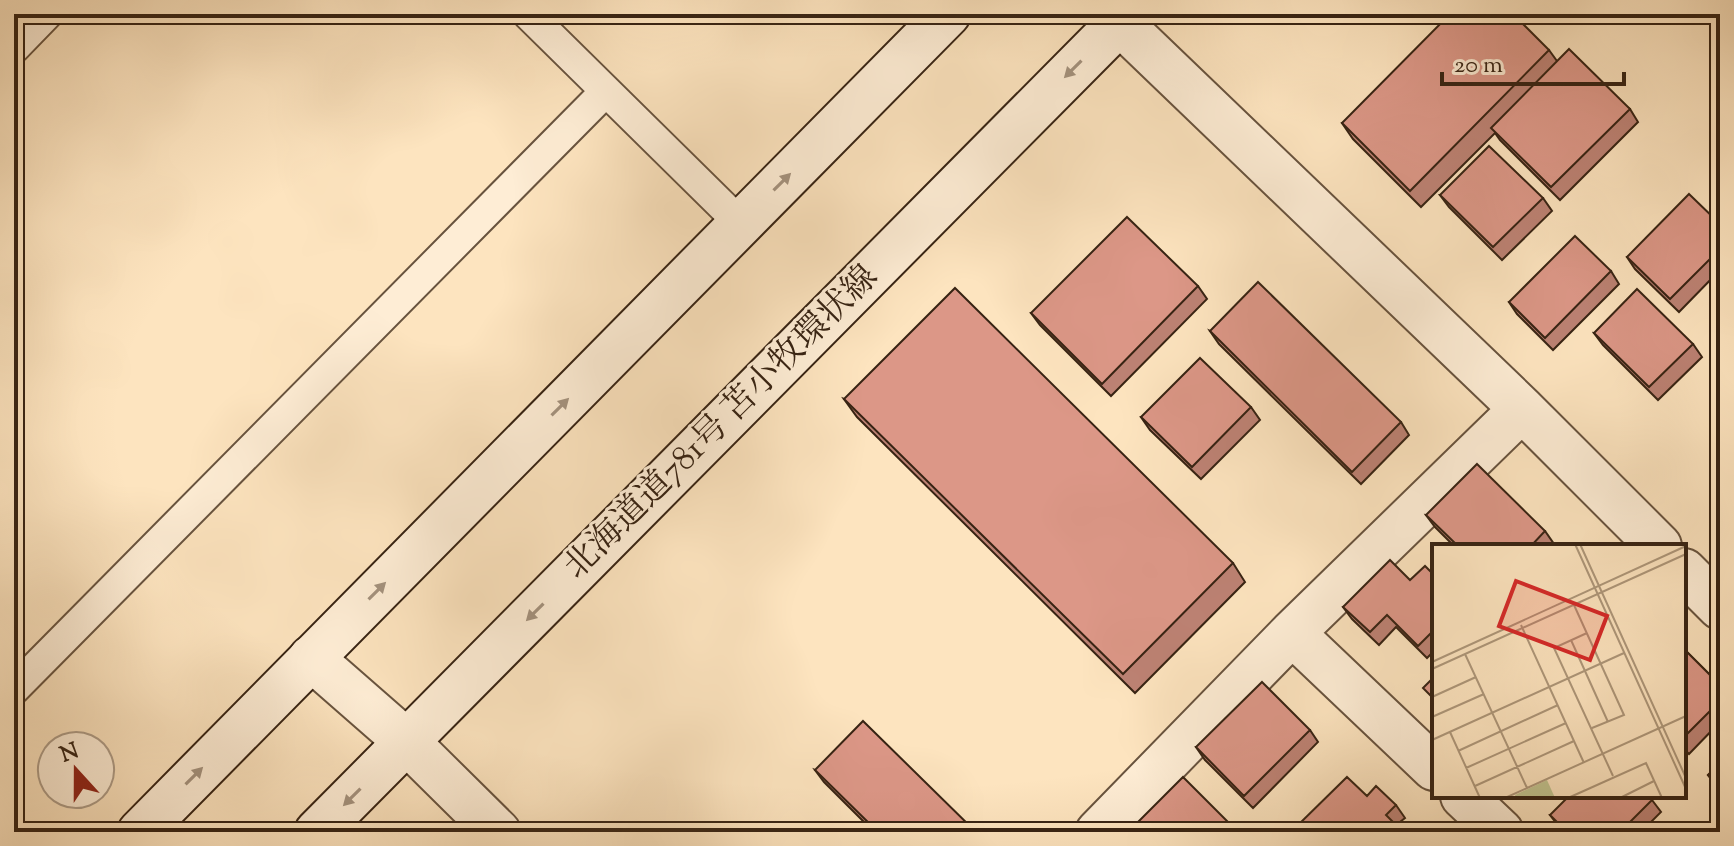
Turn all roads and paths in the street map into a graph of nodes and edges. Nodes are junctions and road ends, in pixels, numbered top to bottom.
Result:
1 (47, 14) edge
2 (528, 14) edge
3 (948, 14) edge
4 (1123, 18) edge
5 (14, 48) edge
6 (606, 91) junction
7 (741, 224) junction
8 (1522, 409) junction
9 (1657, 544) edge
10 (1686, 573) edge
11 (1720, 607) edge
12 (1292, 633) junction
13 (311, 658) junction
14 (14, 689) edge
15 (407, 742) junction
16 (1432, 766) edge
17 (1465, 798) edge
18 (140, 832) edge
19 (317, 832) edge
20 (498, 832) edge
21 (1098, 832) edge
22 (1501, 832) edge

1 - 5 lane
2 - 6 lane
7 -> 3 main road
4 - 8 main road
4 -> 15 main road, 北海道道781号 苫小牧環状線
6 - 7 lane
6 - 14 lane
13 -> 7 main road
8 - 9 main road
8 - 12 main road
10 - 11 main road
12 - 16 main road
12 - 21 main road
13 - 15 main road
18 -> 13 main road
15 -> 19 main road, 北海道道781号 苫小牧環状線
15 - 20 main road
17 - 22 main road

